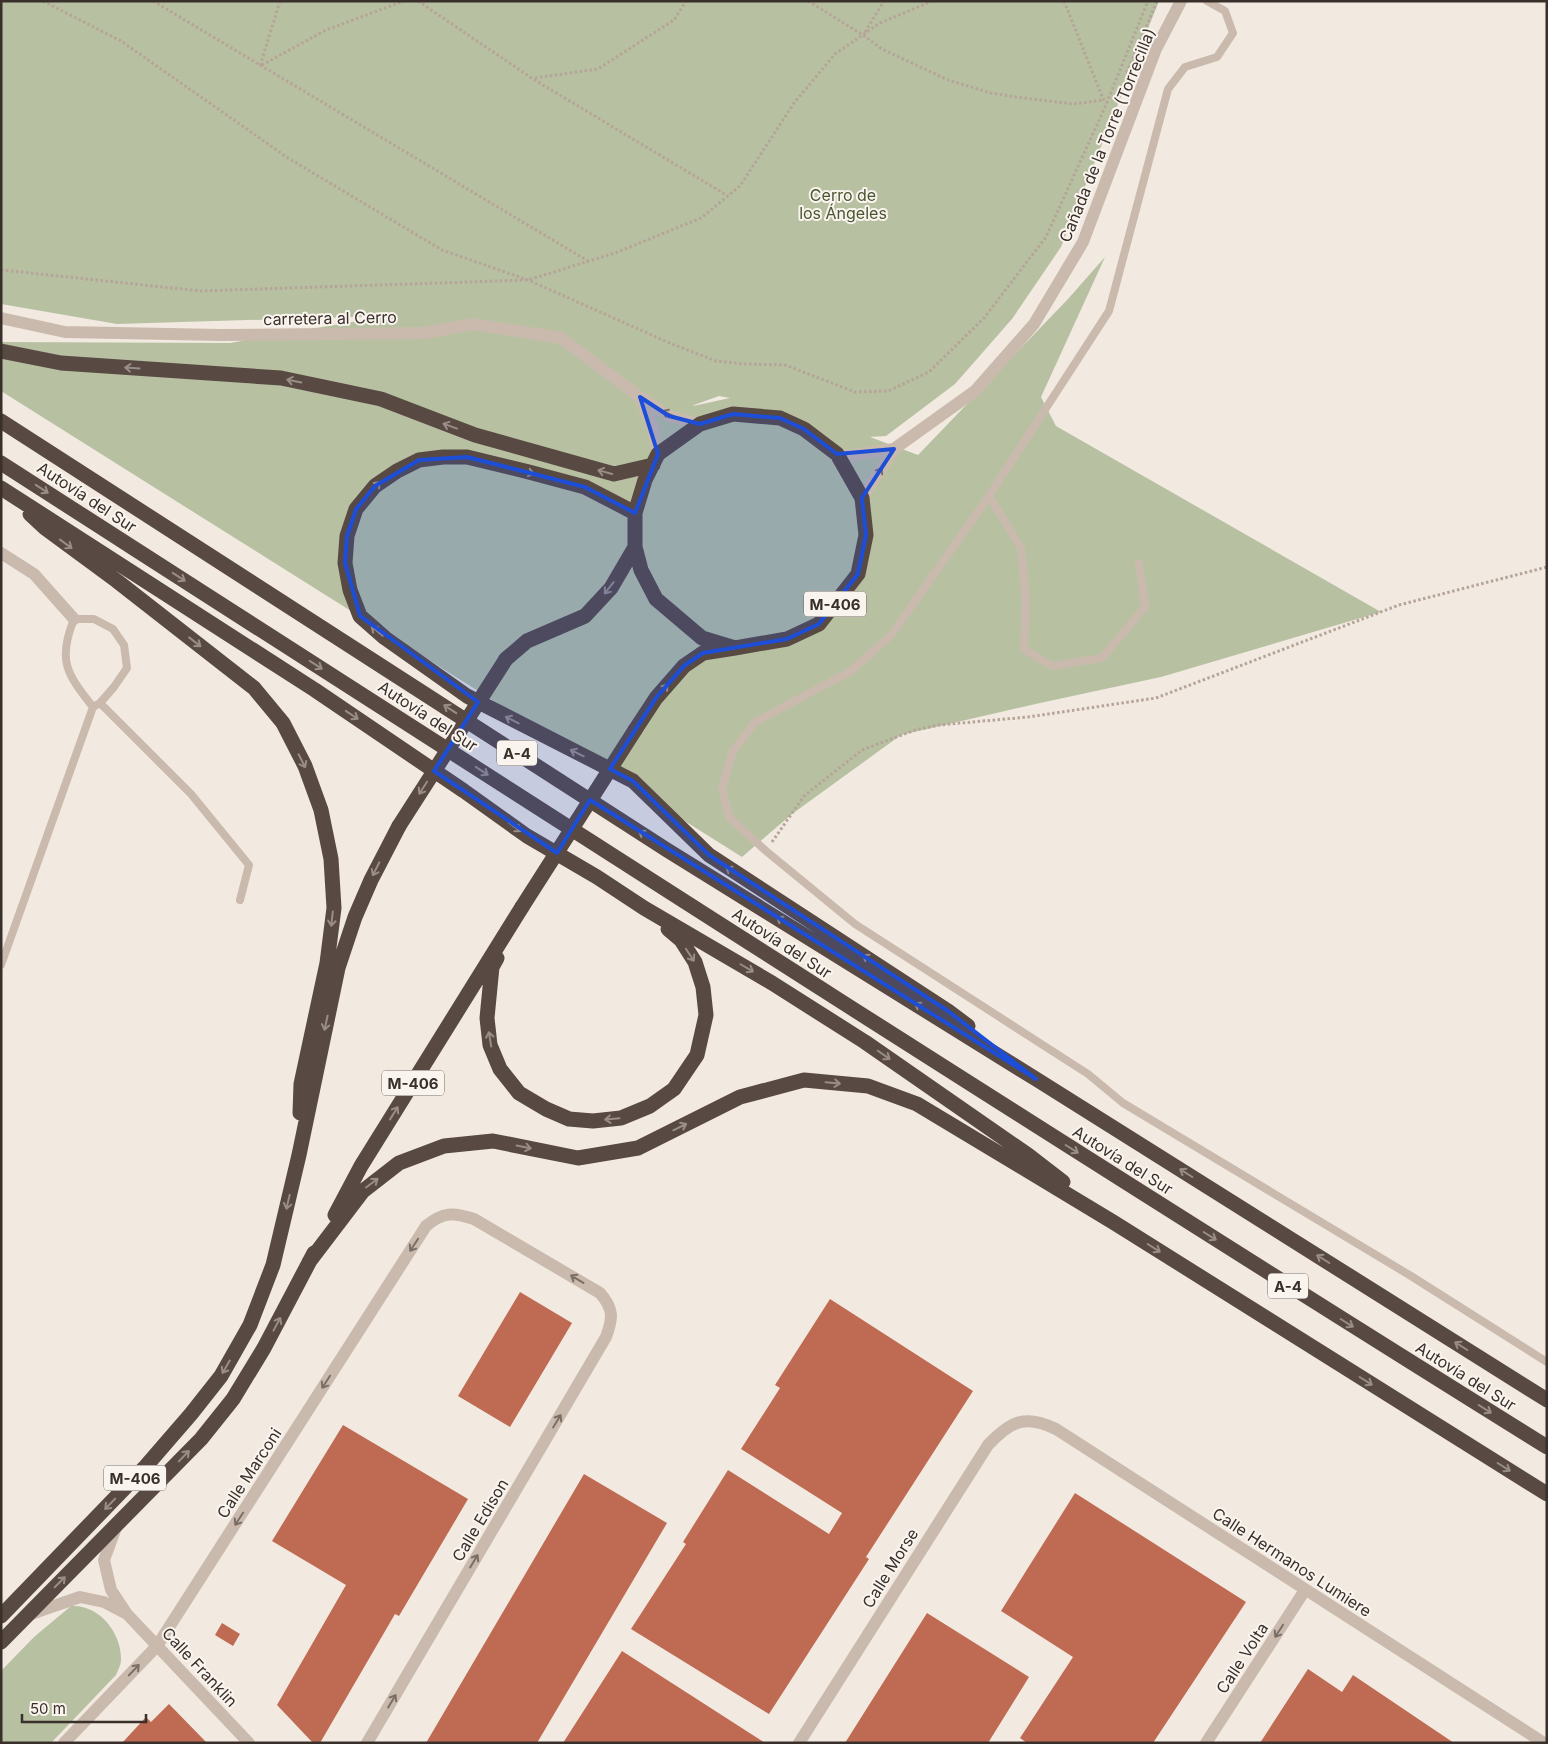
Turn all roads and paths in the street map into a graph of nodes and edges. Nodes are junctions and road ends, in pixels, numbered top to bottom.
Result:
1 (43, 1) edge
2 (153, 1) edge
3 (280, 1) edge
4 (404, 1) edge
5 (418, 1) edge
6 (686, 1) edge
7 (808, 1) edge
8 (884, 1) edge
9 (932, 1) edge
10 (1064, 1) edge
11 (1148, 1) edge
12 (1181, 1) edge
13 (1207, 1) edge
14 (863, 35) junction
15 (260, 66) junction
16 (533, 79) junction
17 (1103, 100) junction
18 (1105, 107) junction
19 (728, 196) junction
20 (588, 261) junction
21 (1, 270) edge
22 (528, 280) junction
23 (1, 318) edge
24 (1, 351) edge
25 (640, 396) junction
26 (1, 421) edge
27 (700, 424) junction
28 (894, 449) junction
29 (837, 454) junction
30 (655, 460) junction
31 (1, 463) edge
32 (2, 488) edge
33 (989, 496) junction
34 (862, 498) junction
35 (635, 513) junction
36 (635, 547) junction
37 (1, 554) edge
38 (1139, 563) dead end
39 (1547, 566) edge
40 (74, 619) junction
41 (735, 648) junction
42 (97, 705) junction
43 (766, 851) junction
44 (240, 900) dead end
45 (522, 907) junction
46 (644, 908) junction
47 (1, 965) edge
48 (1036, 1079) junction
49 (299, 1155) junction
50 (449, 1214) joint
51 (1113, 1222) junction
52 (309, 1262) junction
53 (1547, 1362) edge
54 (1547, 1400) edge
55 (1020, 1422) joint
56 (1547, 1447) edge
57 (1547, 1494) edge
58 (117, 1524) junction
59 (1305, 1590) junction
60 (127, 1614) junction
61 (1, 1616) edge
62 (26, 1616) junction
63 (1, 1642) edge
64 (157, 1646) junction
65 (64, 1743) edge
66 (249, 1743) edge
67 (367, 1743) edge
68 (799, 1743) edge
69 (1206, 1743) edge
70 (1544, 1743) edge

1 - 22 path
2 - 15 path
3 - 15 path
4 - 15 path
5 - 16 path
6 - 16 path
7 - 14 path
8 - 14 path
9 - 14 path
10 - 17 path
11 - 18 path
12 - 28 street, Cañada de la Torre (Torrecilla)
13 - 33 lane
14 - 17 path
14 - 19 path
15 - 20 path
16 - 19 path
17 - 18 path
18 - 22 path
19 - 20 path
20 - 22 path
21 - 22 path
23 - 25 street, carretera al Cerro
30 -> 24 highway
27 -> 25 street, carretera al Cerro
25 - 30 street
48 -> 26 highway, Autovía del Sur / A-4
27 - 29 highway, M-406
27 - 30 highway, M-406
28 - 29 street
34 -> 28 street, Cañada de la Torre (Torrecilla)
29 - 34 highway, M-406
30 - 35 highway, M-406
31 -> 56 highway, Autovía del Sur / A-4
32 -> 46 highway
32 -> 49 highway
33 - 38 lane
33 - 43 lane
34 - 41 highway, M-406
35 - 36 highway, M-406
48 -> 35 highway
36 - 41 highway, M-406
36 -> 49 highway, M-406, bridge
37 - 40 street
39 - 43 path
40 - 42 lane
40 - 42 lane
45 -> 41 highway, M-406, bridge
42 - 44 lane
42 - 47 lane
43 - 53 lane
46 -> 45 highway
52 -> 45 highway, M-406
46 -> 51 highway
54 -> 48 highway, Autovía del Sur / A-4
49 -> 61 highway, M-406
50 -> 64 street, Calle Marconi
67 -> 50 street, Calle Edison
52 -> 51 highway
51 -> 57 highway, A-4
58 -> 52 highway, M-406
55 - 59 street, Calle Hermanos Lumiere
55 - 68 street, Calle Morse
58 - 60 street
62 -> 58 highway, M-406
59 -> 69 street, Calle Volta
59 - 70 street, Calle Hermanos Lumiere
60 - 62 street
60 - 64 street, Calle Franklin
62 - 63 highway, M-406
65 -> 64 street, Calle Marconi
64 - 66 street, Calle Franklin

